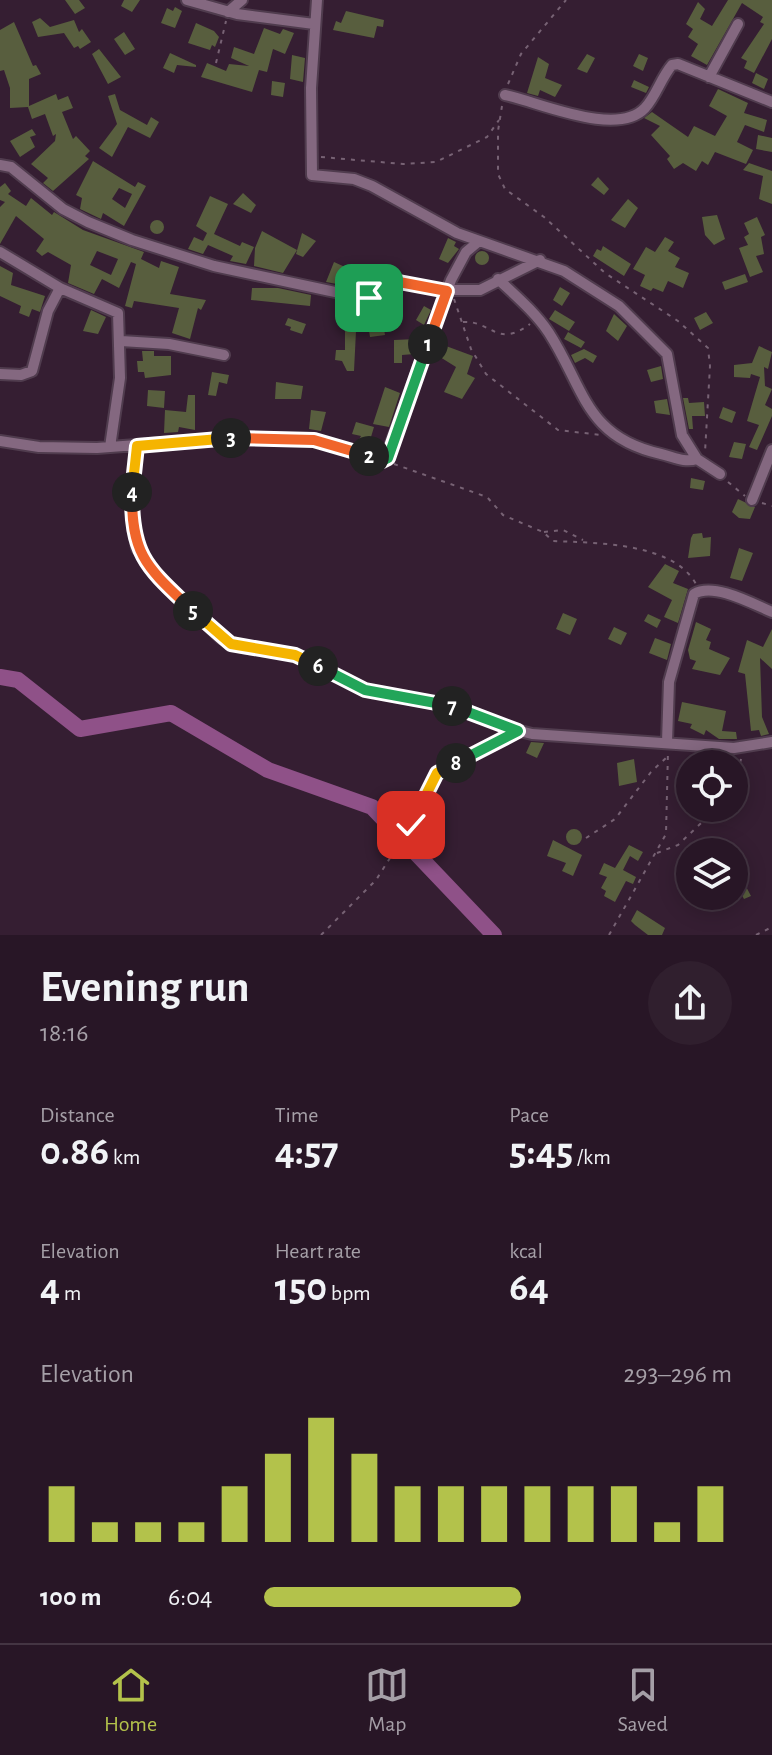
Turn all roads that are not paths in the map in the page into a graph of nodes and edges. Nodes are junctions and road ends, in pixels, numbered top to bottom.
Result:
1 (187, 0) edge
2 (242, 0) edge
3 (317, 0) edge
4 (228, 12) junction
5 (314, 24) junction
6 (738, 24) dead end
7 (709, 77) junction
8 (505, 95) road end
9 (772, 102) edge
10 (0, 165) edge
11 (478, 242) junction
12 (0, 252) edge
13 (540, 260) junction
14 (498, 279) junction
15 (60, 288) junction
16 (448, 291) junction
17 (121, 341) junction
18 (224, 355) dead end
19 (0, 374) edge
20 (0, 441) edge
21 (137, 446) junction
22 (110, 447) junction
23 (772, 450) edge
24 (702, 460) junction
25 (720, 474) road end
26 (752, 500) road end
27 (772, 612) edge
28 (667, 742) junction
29 (772, 742) edge

1 - 4 street
2 - 4 street
3 - 5 street
4 - 5 street
5 - 11 street
6 - 7 street
7 - 8 street
7 - 9 street
10 - 16 street
11 - 13 street
11 - 16 street
12 - 15 street
13 - 14 street
13 - 24 street
14 - 16 street
14 - 24 street
15 - 17 street
15 - 19 street
16 - 21 street
17 - 18 street
17 - 22 street
20 - 22 street
21 - 22 street
21 - 28 street
23 - 26 street
24 - 25 street
27 - 28 street
28 - 29 street

